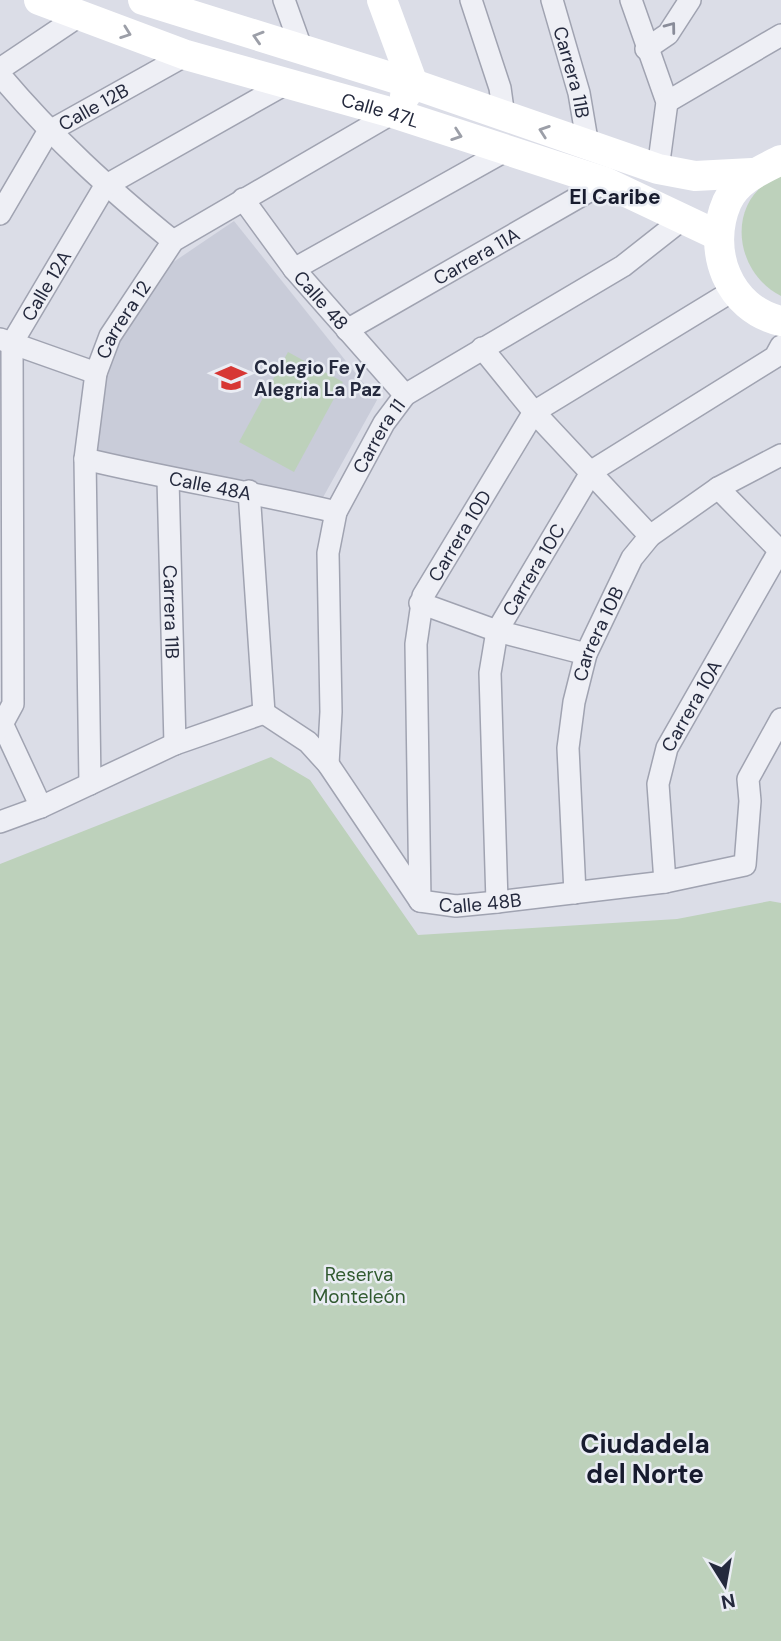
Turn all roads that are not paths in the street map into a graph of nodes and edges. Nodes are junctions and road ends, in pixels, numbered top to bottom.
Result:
1 (39, 0) edge
2 (143, 0) edge
3 (284, 0) edge
4 (382, 0) edge
5 (471, 0) edge
6 (552, 0) edge
7 (631, 0) edge
8 (690, 0) edge
9 (183, 7) edge
10 (79, 16) junction
11 (781, 35) edge
12 (646, 49) junction
13 (302, 50) junction
14 (186, 55) junction
15 (0, 69) edge
16 (0, 75) edge
17 (289, 82) junction
18 (413, 84) junction
19 (667, 102) junction
20 (393, 113) junction
21 (504, 117) junction
22 (48, 132) junction
23 (588, 146) junction
24 (505, 151) junction
25 (781, 160) edge
26 (658, 169) junction
27 (752, 173) junction
28 (605, 182) junction
29 (106, 186) junction
30 (243, 199) junction
31 (0, 214) edge
32 (684, 218) junction
33 (718, 235) junction
34 (173, 242) junction
35 (294, 269) junction
36 (734, 290) junction
37 (781, 321) edge
38 (347, 330) junction
39 (6, 341) edge
40 (781, 346) edge
41 (482, 348) junction
42 (96, 373) junction
43 (405, 395) junction
44 (534, 412) junction
45 (781, 455) edge
46 (85, 459) junction
47 (592, 471) junction
48 (169, 479) junction
49 (718, 488) junction
50 (249, 491) junction
51 (336, 512) junction
52 (650, 536) junction
53 (780, 550) edge
54 (420, 603) junction
55 (497, 631) junction
56 (586, 654) junction
57 (264, 713) junction
58 (781, 719) edge
59 (1, 724) edge
60 (175, 744) junction
61 (328, 764) junction
62 (90, 784) junction
63 (41, 807) junction
64 (0, 822) edge
65 (665, 882) junction
66 (575, 893) junction
67 (419, 901) junction
68 (498, 902) junction

1 - 10 street, Calle 47L
2 - 9 street, Calle 47L
3 - 13 street
4 - 18 street
5 - 21 street
6 - 23 street, Carrera 11B
7 - 12 street
12 -> 8 street
13 -> 9 street, Calle 47L
10 -> 14 street, Calle 47L
10 - 15 street
11 - 19 street
12 - 19 street
13 - 18 street, Calle 47L
14 - 17 street, Calle 47L
14 - 22 street, Calle 12B
16 - 22 street
17 - 20 street, Calle 47L
17 - 29 street, Calle 12A
18 - 20 street, Carrera 12
18 - 21 street, Calle 47L
19 - 26 street
20 -> 24 street, Calle 47L
20 - 30 street, Carrera 12
23 -> 21 street, Calle 47L
22 - 29 street
22 - 31 street, Calle 12B
23 - 26 street, Calle 47L
24 - 28 street, Calle 47L
24 - 35 street
25 - 27 street
26 - 27 street, Calle 47L
27 - 33 street
28 - 32 street, Calle 47L
28 - 38 street, Carrera 11A
29 - 34 street
29 - 39 street, Calle 12A
30 - 34 street, Carrera 12
30 - 35 street, Calle 48
32 - 33 street, Calle 47L
32 - 41 street, Carrera 11
33 - 36 street
34 - 42 street, Carrera 12
35 - 38 street, Calle 48
36 - 37 street
36 - 44 street, Carrera 10D
38 - 43 street, Calle 48
39 - 42 street
39 - 59 street, Calle 12A
40 - 47 street, Carrera 10C
41 - 43 street, Carrera 11
41 - 44 street
42 - 46 street, Carrera 12
43 - 51 street, Carrera 11
44 - 47 street
44 - 54 street, Carrera 10D
45 - 49 street, Carrera 10B
46 - 48 street, Calle 48A
46 - 62 street, Carrera 12
47 - 52 street
47 - 55 street, Carrera 10C
48 - 50 street, Calle 48A
48 - 60 street, Carrera 11B
49 - 52 street, Carrera 10B
49 - 53 street
50 - 51 street, Calle 48A
50 - 57 street
51 - 61 street, Carrera 11
52 - 56 street, Carrera 10B
53 - 65 street, Carrera 10A
54 - 55 street
54 - 67 street, Carrera 10D
55 - 56 street
55 - 68 street, Carrera 10C
56 - 66 street, Carrera 10B
57 - 60 street
57 - 61 street, Calle 48B
58 - 65 street, Calle 48B
59 - 63 street
60 - 62 street
61 - 67 street, Calle 48B
62 - 63 street
63 - 64 street
65 - 66 street, Calle 48B
66 - 68 street, Calle 48B
67 - 68 street, Calle 48B

